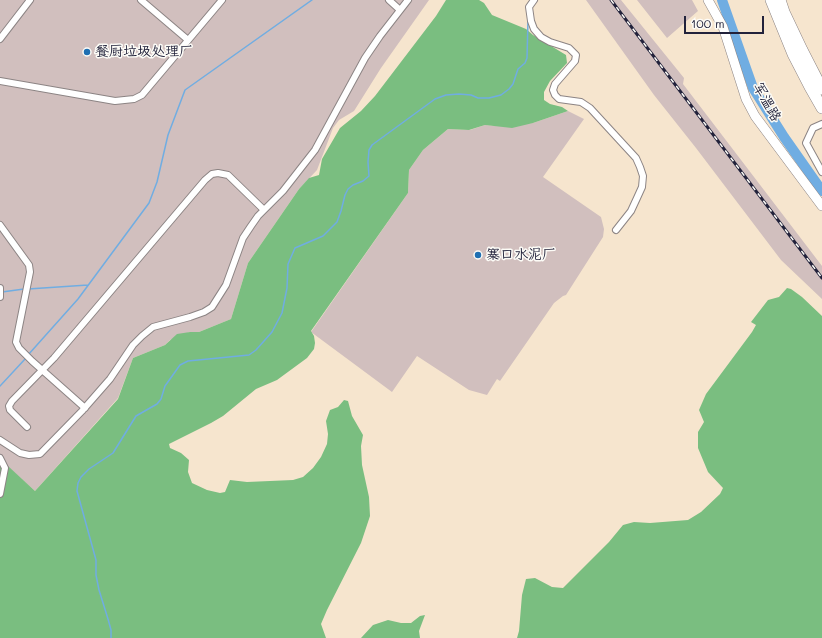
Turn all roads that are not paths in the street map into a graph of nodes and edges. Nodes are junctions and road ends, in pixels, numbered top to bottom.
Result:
1 (30, 0) edge
2 (141, 0) edge
3 (222, 0) edge
4 (389, 0) edge
5 (408, 0) edge
6 (534, 0) edge
7 (708, 0) edge
8 (771, 0) edge
9 (780, 0) edge
10 (400, 10) junction
11 (0, 39) edge
12 (188, 40) junction
13 (0, 81) edge
14 (817, 86) edge
15 (822, 108) edge
16 (822, 124) edge
17 (822, 172) edge
18 (819, 196) edge
19 (822, 206) edge
20 (264, 210) junction
21 (0, 225) edge
22 (616, 230) dead end
23 (0, 288) edge
24 (0, 296) edge
25 (42, 370) junction
26 (85, 408) junction
27 (27, 427) dead end
28 (0, 440) edge
29 (0, 458) edge
30 (0, 494) edge

1 - 11 street
2 - 12 street
3 - 12 street
4 - 10 street
5 - 10 street
6 - 22 street
7 - 18 main road, 军温路
8 - 14 highway
9 - 14 highway
10 - 20 street
12 - 13 street
14 - 15 highway
16 - 17 street
18 - 19 main road, 军温路
20 - 25 street
20 - 26 street
21 - 25 street
23 - 24 street
25 - 26 street
25 - 27 street
26 - 28 street
29 - 30 street

